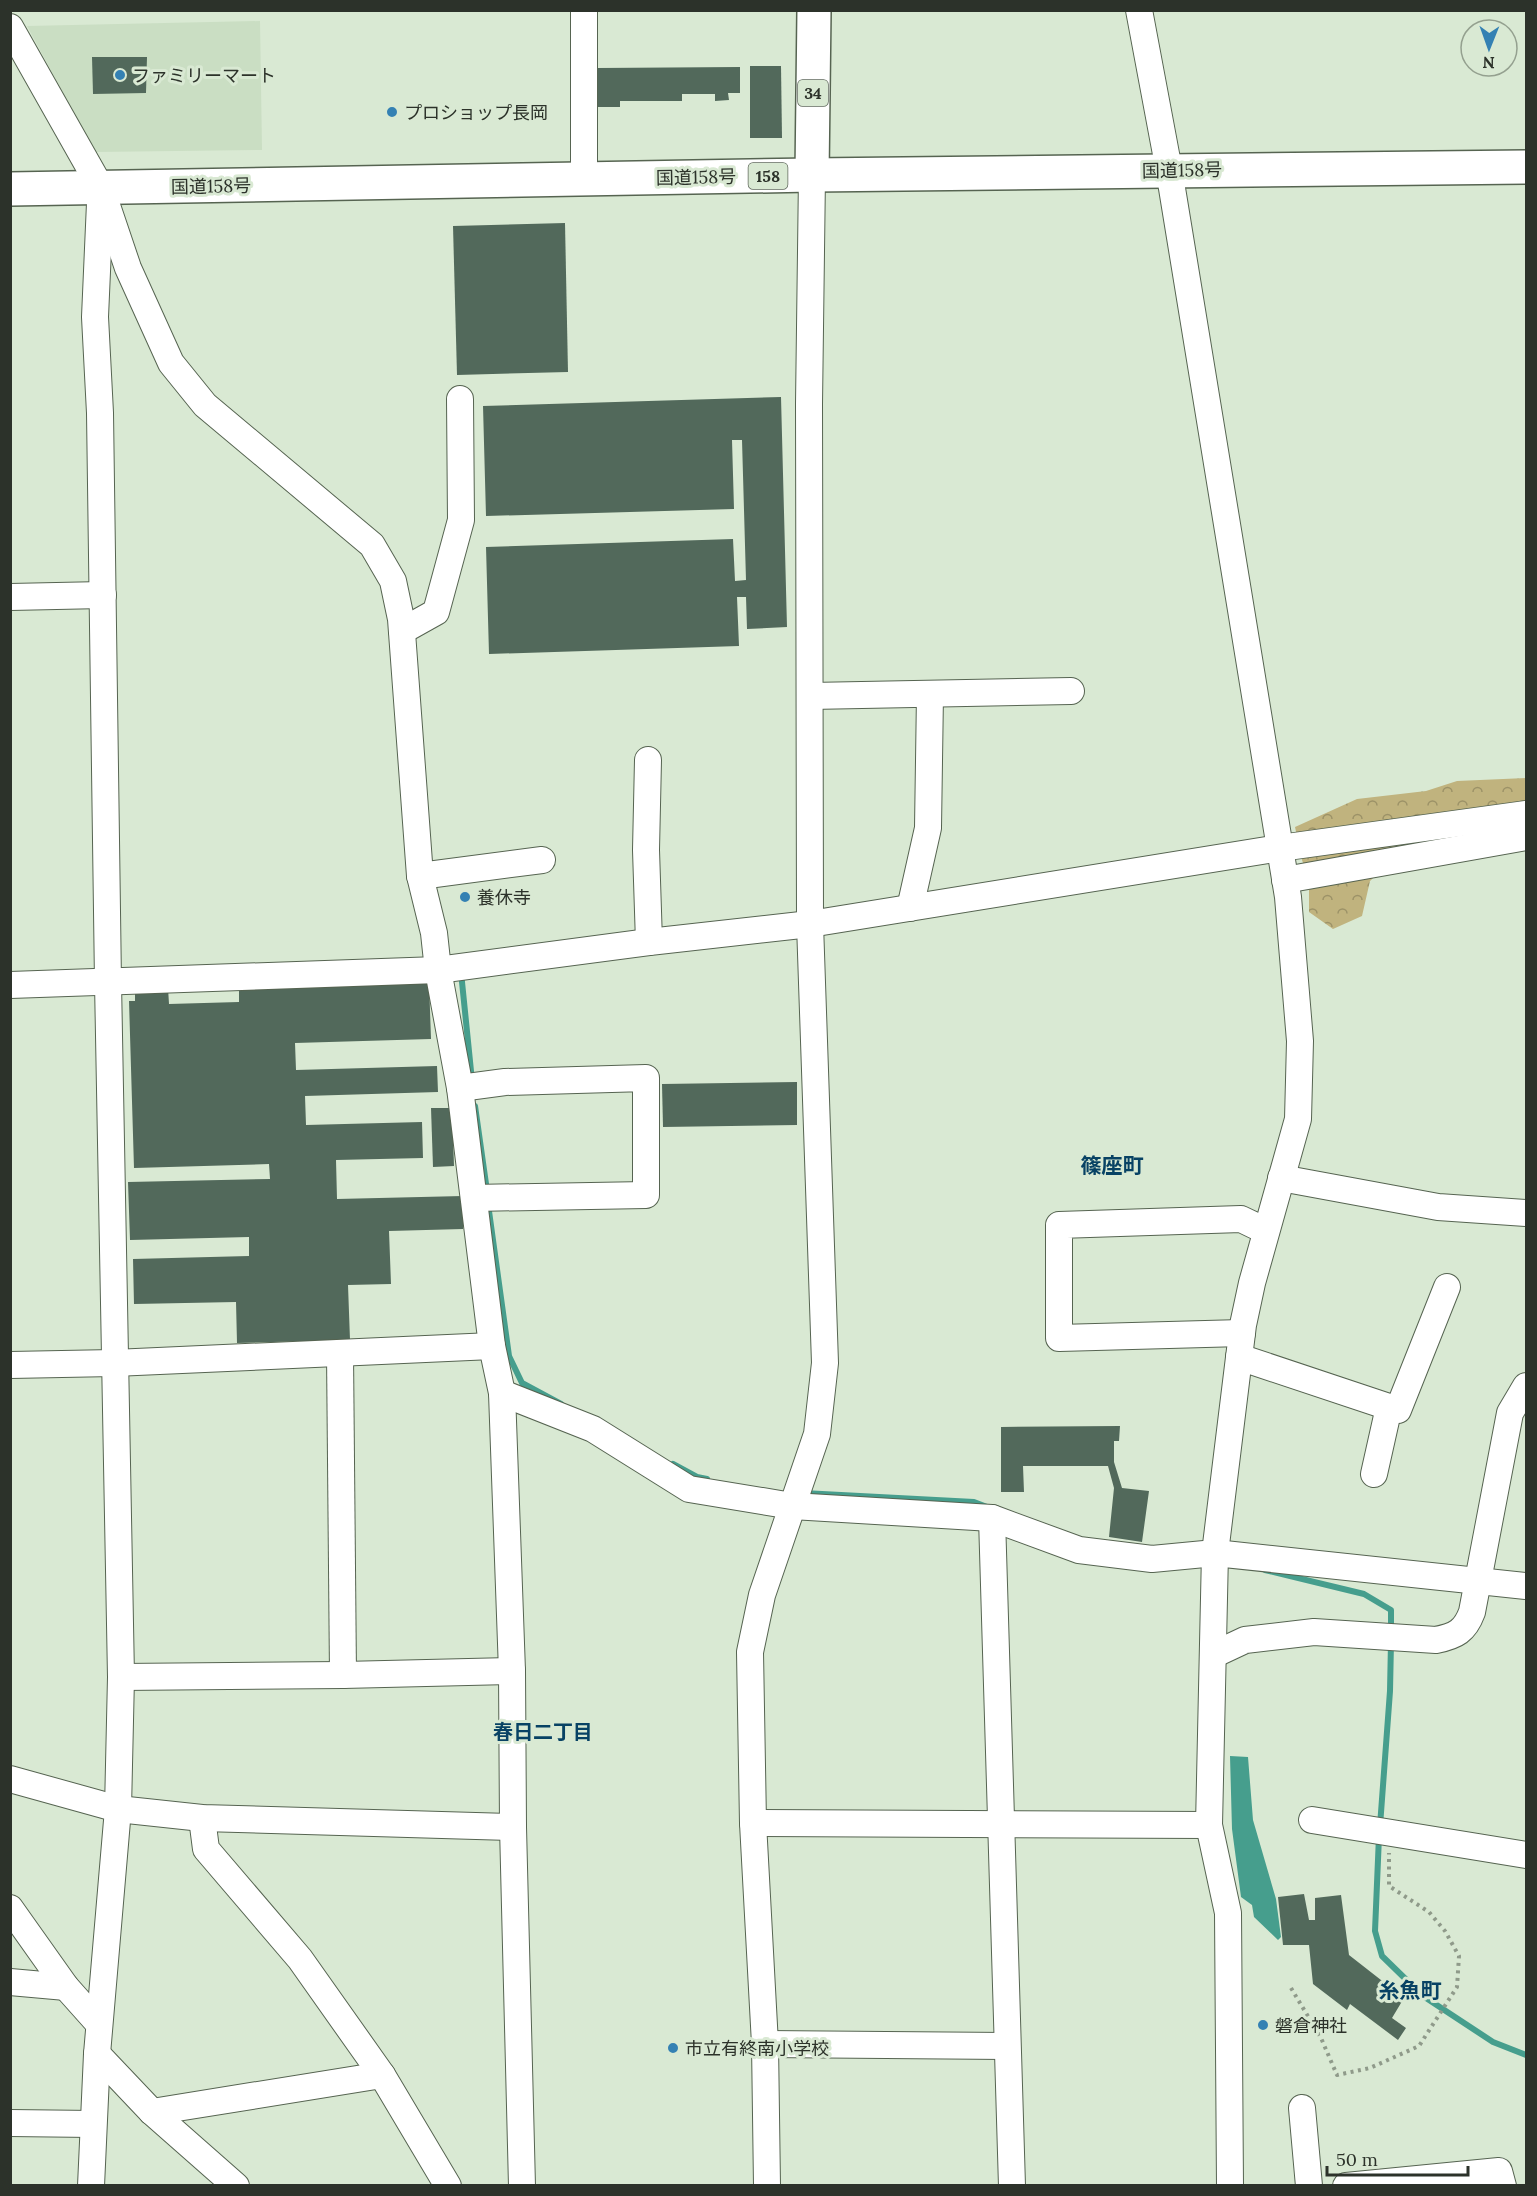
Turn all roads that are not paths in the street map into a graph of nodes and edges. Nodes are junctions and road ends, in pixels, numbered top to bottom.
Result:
1 (584, 10) edge
2 (814, 10) edge
3 (1138, 10) edge
4 (10, 27) edge
5 (1527, 167) edge
6 (1169, 170) junction
7 (812, 175) junction
8 (584, 179) junction
9 (101, 188) junction
10 (10, 189) edge
11 (460, 399) dead end
12 (103, 596) junction
13 (10, 597) edge
14 (402, 632) junction
15 (1071, 691) dead end
16 (930, 694) junction
17 (810, 696) junction
18 (648, 760) dead end
19 (1527, 814) edge
20 (1527, 837) edge
21 (1280, 848) junction
22 (542, 860) dead end
23 (420, 876) junction
24 (1285, 880) junction
25 (910, 908) junction
26 (810, 924) junction
27 (649, 942) junction
28 (438, 970) junction
29 (108, 982) junction
30 (10, 985) edge
31 (460, 1088) junction
32 (1281, 1178) junction
33 (474, 1198) junction
34 (1527, 1213) edge
35 (1266, 1231) junction
36 (1448, 1287) dead end
37 (1240, 1345) junction
38 (492, 1346) junction
39 (340, 1353) junction
40 (114, 1363) junction
41 (10, 1365) edge
42 (1527, 1386) edge
43 (502, 1393) junction
44 (1389, 1407) junction
45 (1374, 1474) dead end
46 (792, 1506) junction
47 (992, 1518) junction
48 (1215, 1553) junction
49 (1477, 1581) junction
50 (1527, 1586) edge
51 (1213, 1655) junction
52 (512, 1671) junction
53 (343, 1675) junction
54 (121, 1677) junction
55 (10, 1779) edge
56 (118, 1809) junction
57 (202, 1818) junction
58 (1312, 1820) dead end
59 (753, 1822) junction
60 (1002, 1823) junction
61 (1209, 1825) junction
62 (513, 1827) junction
63 (1527, 1855) edge
64 (10, 1908) edge
65 (10, 1982) edge
66 (66, 1987) junction
67 (99, 2024) junction
68 (765, 2044) junction
69 (1007, 2046) junction
70 (97, 2054) junction
71 (382, 2074) junction
72 (1302, 2108) dead end
73 (152, 2112) junction
74 (10, 2123) edge
75 (93, 2124) junction
76 (91, 2186) edge
77 (236, 2186) edge
78 (448, 2186) edge
79 (522, 2186) edge
80 (767, 2186) edge
81 (1011, 2186) edge
82 (1230, 2186) edge
83 (1309, 2186) edge
84 (1347, 2186) edge
85 (1503, 2186) edge

1 - 8 street
2 - 7 main road, 34
3 - 6 street
4 - 9 street
5 - 6 main road, 国道158号 / 158
6 - 7 main road, 国道158号 / 158
6 - 21 street
7 - 8 main road, 国道158号 / 158
7 - 17 street
8 - 9 main road, 国道158号 / 158
9 - 10 main road, 国道158号 / 158
9 - 12 street
9 - 14 street
11 - 14 street
12 - 13 street
12 - 29 street
14 - 23 street
15 - 16 street
16 - 17 street
16 - 25 street
17 - 26 street
18 - 27 street
19 - 21 street
20 - 24 street
21 - 24 street
21 - 25 street
22 - 23 street
23 - 28 street
24 - 32 street
25 - 26 street
26 - 27 street
26 - 46 street
27 - 28 street
28 - 29 street
28 - 31 street
29 - 30 street
29 - 40 street
31 - 33 street
31 - 33 street
32 - 34 street
32 - 35 street
33 - 38 street
35 - 37 street
35 - 37 street
36 - 44 street
37 - 44 street
37 - 48 street
38 - 39 street
38 - 43 street
39 - 40 street
39 - 53 street
40 - 41 street
40 - 54 street
42 - 49 street
43 - 46 street
43 - 52 street
44 - 45 street
46 - 47 street
46 - 59 street
47 - 48 street
47 - 60 street
48 - 49 street
48 - 51 street
49 - 50 street
49 - 51 street
51 - 61 street
52 - 53 street
52 - 62 street
53 - 54 street
54 - 56 street
55 - 56 street
56 - 57 street
56 - 67 street
57 - 62 street
57 - 71 street
58 - 63 street
59 - 60 street
59 - 68 street
60 - 61 street
60 - 69 street
61 - 82 street
62 - 79 street
64 - 66 street
65 - 66 street
66 - 67 street
67 - 70 street
68 - 69 street
68 - 80 street
69 - 81 street
70 - 73 street
70 - 75 street
71 - 73 street
71 - 78 street
72 - 83 street
73 - 77 street
74 - 75 street
75 - 76 street
84 - 85 street

